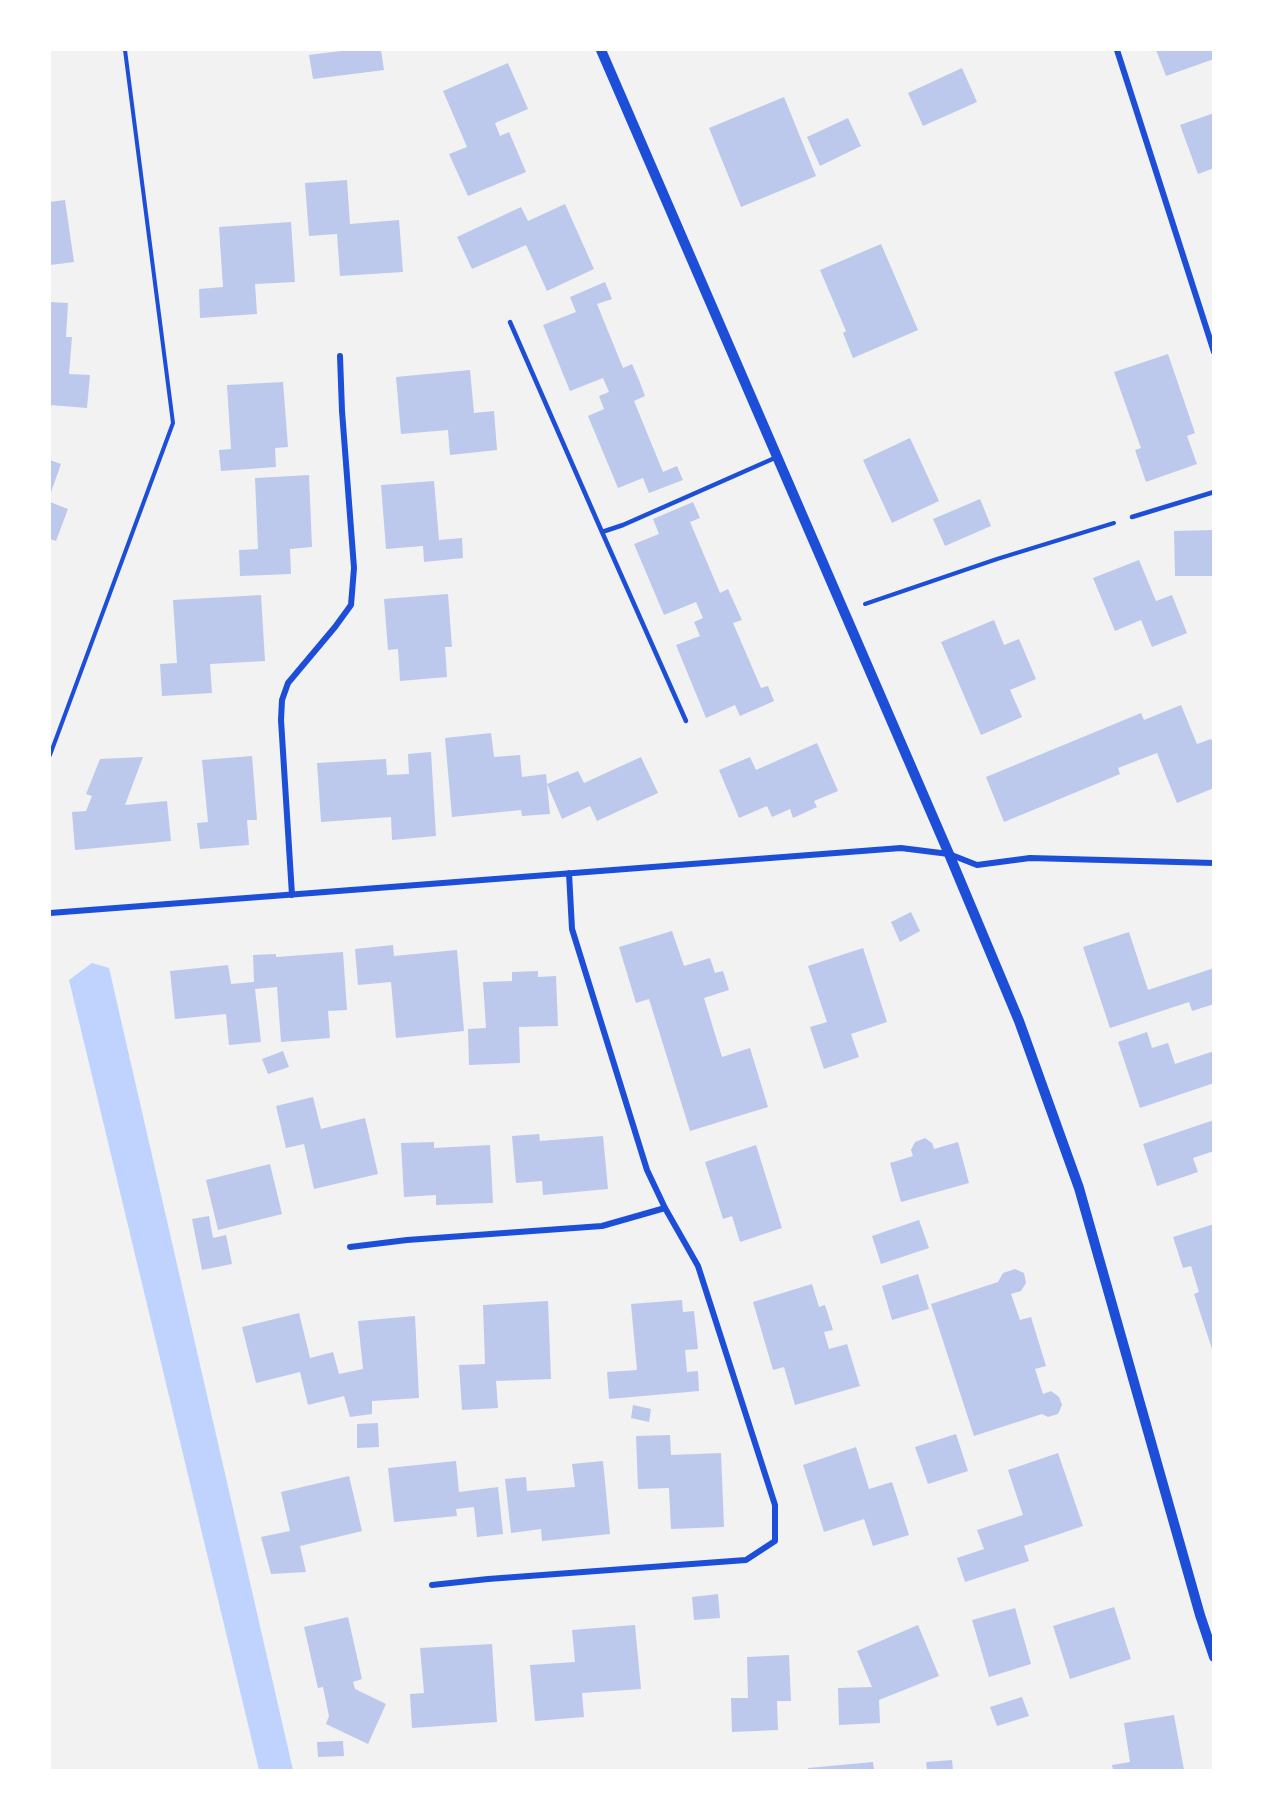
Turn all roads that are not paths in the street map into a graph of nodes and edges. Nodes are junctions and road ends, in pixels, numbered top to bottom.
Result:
1 (601, 50) edge
2 (1117, 50) edge
3 (510, 322) dead end
4 (1214, 352) edge
5 (340, 356) dead end
6 (777, 457) junction
7 (1214, 492) edge
8 (1132, 517) road end
9 (602, 532) junction
10 (686, 721) dead end
11 (949, 854) junction
12 (1214, 863) edge
13 (568, 873) junction
14 (292, 895) junction
15 (50, 913) edge
16 (665, 1208) junction
17 (350, 1247) dead end
18 (432, 1585) dead end
19 (1214, 1657) edge

1 - 6 street
2 - 4 street
3 - 9 lane
5 - 14 street
6 - 9 lane
6 - 11 street
7 - 8 lane
9 - 10 lane
11 - 12 street
11 - 13 street
11 - 19 street
13 - 14 street
13 - 16 street
14 - 15 street
16 - 17 street
16 - 18 street

